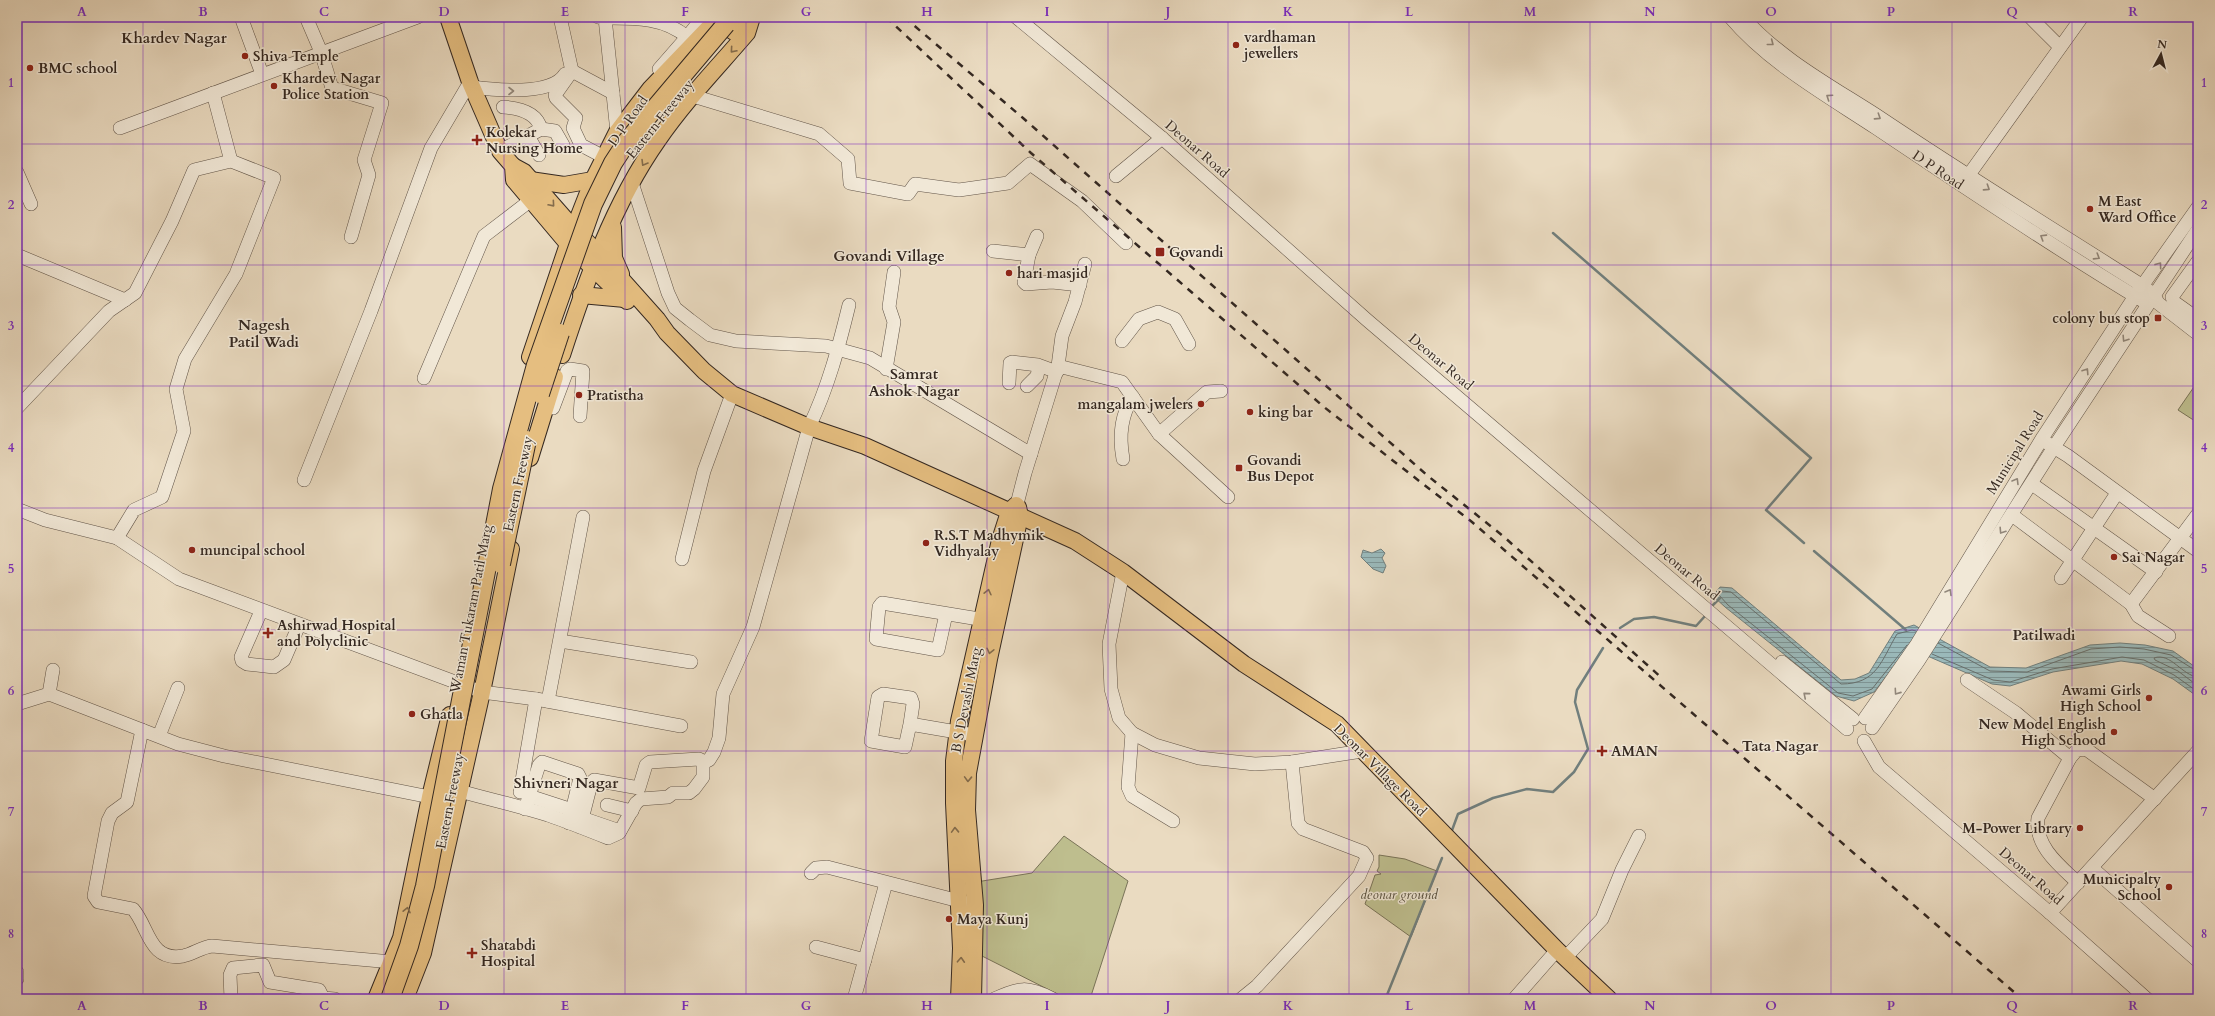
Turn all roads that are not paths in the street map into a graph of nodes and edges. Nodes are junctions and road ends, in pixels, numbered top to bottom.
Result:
1 (242, 17) edge
2 (306, 17) edge
3 (418, 17) edge
4 (448, 17) edge
5 (555, 17) edge
6 (560, 17) edge
7 (703, 17) edge
8 (752, 17) edge
9 (1016, 17) edge
10 (1029, 17) edge
11 (2030, 17) edge
12 (2082, 17) edge
13 (601, 18) edge
14 (1738, 20) edge
15 (731, 21) edge
16 (687, 37) junction
17 (2060, 47) junction
18 (321, 52) junction
19 (572, 71) junction
20 (262, 74) junction
21 (471, 85) junction
22 (650, 89) junction
23 (213, 93) junction
24 (613, 93) junction
25 (1113, 93) junction
26 (693, 96) junction
27 (503, 107) dead end
28 (120, 128) dead end
29 (541, 129) junction
30 (617, 132) junction
31 (528, 136) junction
32 (1162, 138) junction
33 (563, 145) dead end
34 (500, 151) junction
35 (539, 155) dead end
36 (604, 157) junction
37 (231, 161) junction
38 (513, 166) junction
39 (17, 172) edge
40 (1116, 176) dead end
41 (530, 180) junction
42 (592, 180) junction
43 (1965, 181) junction
44 (632, 183) junction
45 (531, 200) junction
46 (31, 204) dead end
47 (2198, 207) edge
48 (614, 217) junction
49 (574, 229) junction
50 (2198, 229) edge
51 (1037, 236) dead end
52 (352, 237) dead end
53 (1279, 237) junction
54 (1126, 243) dead end
55 (568, 244) junction
56 (994, 251) dead end
57 (17, 255) edge
58 (1029, 255) junction
59 (2178, 258) junction
60 (596, 261) junction
61 (1085, 264) dead end
62 (2196, 267) edge
63 (894, 272) dead end
64 (1080, 285) junction
65 (2139, 291) junction
66 (581, 295) junction
67 (628, 296) junction
68 (125, 300) junction
69 (2153, 301) junction
70 (849, 305) dead end
71 (2198, 319) edge
72 (2198, 334) edge
73 (1122, 341) dead end
74 (1189, 344) dead end
75 (838, 350) junction
76 (1039, 366) junction
77 (886, 369) junction
78 (1058, 369) junction
79 (424, 378) dead end
80 (558, 382) junction
81 (1009, 383) dead end
82 (1053, 386) junction
83 (1221, 391) dead end
84 (732, 394) junction
85 (1133, 397) junction
86 (17, 408) edge
87 (553, 408) dead end
88 (580, 416) dead end
89 (809, 427) junction
90 (1159, 434) junction
91 (2041, 440) junction
92 (2054, 447) junction
93 (1031, 454) junction
94 (1123, 459) dead end
95 (304, 480) dead end
96 (2032, 484) junction
97 (2117, 493) junction
98 (1228, 497) dead end
99 (17, 509) edge
100 (1016, 511) junction
101 (2198, 514) edge
102 (2012, 516) junction
103 (583, 517) dead end
104 (2094, 527) junction
105 (117, 538) junction
106 (2179, 539) junction
107 (1006, 542) junction
108 (2198, 551) edge
109 (682, 559) dead end
110 (2072, 562) junction
111 (1123, 572) junction
112 (2156, 572) junction
113 (2061, 578) dead end
114 (2131, 604) junction
115 (261, 611) junction
116 (946, 614) junction
117 (982, 619) junction
118 (998, 622) junction
119 (299, 625) junction
120 (1932, 629) junction
121 (2169, 636) dead end
122 (560, 641) junction
123 (691, 662) dead end
124 (53, 670) dead end
125 (1967, 680) dead end
126 (456, 684) junction
127 (178, 688) dead end
128 (482, 692) junction
129 (49, 694) junction
130 (542, 700) junction
131 (17, 704) edge
132 (910, 724) junction
133 (1859, 724) junction
134 (681, 726) dead end
135 (142, 730) junction
136 (958, 732) junction
137 (1132, 733) junction
138 (159, 736) junction
139 (974, 736) junction
140 (1864, 741) junction
141 (1362, 751) junction
142 (2198, 752) edge
143 (2070, 758) junction
144 (703, 762) junction
145 (1292, 762) junction
146 (459, 791) junction
147 (640, 793) junction
148 (430, 796) junction
149 (525, 799) junction
150 (2155, 799) junction
151 (607, 805) dead end
152 (632, 811) junction
153 (572, 818) junction
154 (1173, 821) dead end
155 (1639, 836) dead end
156 (2092, 868) junction
157 (811, 873) dead end
158 (886, 883) junction
159 (2078, 883) junction
160 (958, 901) junction
161 (975, 905) junction
162 (2050, 913) junction
163 (816, 948) dead end
164 (1561, 954) junction
165 (865, 960) junction
166 (2198, 961) edge
167 (392, 962) junction
168 (17, 972) edge
169 (17, 980) edge
170 (231, 999) edge
171 (335, 999) edge
172 (376, 999) edge
173 (390, 999) edge
174 (400, 999) edge
175 (405, 999) edge
176 (854, 999) edge
177 (959, 999) edge
178 (973, 999) edge
179 (994, 999) edge
180 (1053, 999) edge
181 (1241, 999) edge
182 (1514, 999) edge
183 (1609, 999) edge
184 (2147, 999) edge

1 - 20 street
2 - 18 street
3 - 18 street
4 - 21 main road
21 -> 5 street
6 - 19 street
7 - 16 street
8 -> 26 main road, Waman Tukaram Patil Marg
9 - 25 street, Deonar Road
10 - 25 street, Deonar Road
11 - 17 street
12 - 17 street
13 - 16 street
13 - 24 street
14 - 43 street, D P Road
15 - 22 main road, D P Road
15 - 173 highway, Eastern Freeway, bridge
15 - 174 highway, Eastern Freeway, bridge
16 - 22 street
17 - 43 street
18 - 20 street
18 - 52 street
19 - 24 street
19 - 36 street
20 - 23 street
21 - 34 main road
21 - 95 street
22 - 30 main road, D P Road
23 - 28 street
23 - 37 street
24 - 30 street
25 - 32 street, Deonar Road
25 - 53 street, Deonar Road
26 -> 44 main road, Waman Tukaram Patil Marg
26 - 54 street
27 - 29 street
29 - 31 street
29 - 33 street
30 - 36 main road, D P Road
31 - 34 street
31 - 35 street
32 - 40 street
32 - 53 street, Deonar Road
34 - 38 main road
36 - 42 main road, D P Road
37 - 68 street
37 - 105 street
38 - 41 main road
38 - 45 main road
39 - 46 street
41 - 42 main road
41 -> 49 main road
42 - 49 main road, D P Road
43 - 65 street, D P Road
44 - 48 main road, Waman Tukaram Patil Marg
44 - 75 street
45 - 55 main road
45 - 79 street
65 -> 47 street, Municipal Road
48 - 60 main road, Waman Tukaram Patil Marg
48 - 67 main road
49 - 55 main road, D P Road
49 - 60 main road
50 - 59 street, Municipal Road
51 - 58 street
53 - 133 street, Deonar Road
55 - 60 main road
55 - 126 main road, Waman Tukaram Patil Marg
56 - 58 street
57 - 68 street
58 - 64 street
59 - 62 street
59 - 69 street, Municipal Road
60 - 66 main road, Waman Tukaram Patil Marg
60 - 67 main road, Deonar Village Road
61 - 64 street, B S Devashi Marg
62 - 71 street
63 - 77 street
64 - 78 street, B S Devashi Marg
65 - 69 street, D P Road
91 -> 65 street, Municipal Road
66 - 67 main road
66 - 80 main road, Waman Tukaram Patil Marg
67 - 84 main road, Deonar Village Road
68 - 86 street
69 - 72 street, D P Road
69 -> 92 street, Municipal Road
70 - 75 street
73 - 74 street
75 - 77 street
75 - 89 street
76 - 78 street
76 - 81 street
76 - 82 street
77 - 93 street
78 - 82 street, B S Devashi Marg
78 - 85 street
80 - 87 street
80 - 88 street
80 - 128 main road, Waman Tukaram Patil Marg
82 - 93 street, B S Devashi Marg
83 - 90 street
84 - 89 main road, Deonar Village Road
84 - 109 street
85 - 90 street
85 - 94 street
89 - 100 main road, Deonar Village Road
89 - 144 street
90 - 98 street
91 - 92 street
120 -> 91 street, Municipal Road
92 - 96 street, Municipal Road
92 - 97 street
93 - 100 street, B S Devashi Marg
96 - 102 street, Municipal Road
96 - 104 street
97 - 104 street
97 - 106 street
99 - 105 street
100 - 107 main road, B S Devashi Marg
100 - 111 main road, Deonar Village Road
101 - 106 street
102 - 110 street
102 -> 120 street, Municipal Road
103 - 122 street
104 - 110 street
104 - 112 street
105 - 115 street
106 - 108 street
106 - 112 street
117 -> 107 main road, B S Devashi Marg
107 - 118 main road, B S Devashi Marg
110 - 113 street
110 - 114 street
111 - 137 street
111 - 141 main road, Deonar Village Road
112 - 114 street
114 - 121 street
115 - 119 street
115 - 119 street
116 - 116 street
116 - 117 street
117 - 118 street
117 - 136 main road, B S Devashi Marg
118 -> 139 main road, B S Devashi Marg
119 - 126 street
120 - 133 street, Municipal Road
122 - 123 street
122 - 130 street
124 - 129 street
125 - 143 street
126 - 128 street
126 - 148 main road, Waman Tukaram Patil Marg
127 - 138 street
128 - 130 street
128 - 146 main road, Waman Tukaram Patil Marg
129 - 131 street
129 - 135 street
130 - 134 street
130 - 149 street
132 - 132 street
132 - 136 street
133 - 140 street, Municipal Road
133 - 140 street, Deonar Road
135 - 138 street
135 - 167 street
136 - 139 street
160 -> 136 main road, B S Devashi Marg
137 - 145 street
137 - 154 street
138 - 148 street
139 -> 161 main road, B S Devashi Marg
140 - 162 street, Deonar Road
141 - 145 street
141 - 164 main road, Deonar Village Road
142 - 150 street
143 - 150 street
143 - 159 street
144 - 147 street
144 - 147 street
145 - 181 street
146 - 149 street
146 - 175 main road, Waman Tukaram Patil Marg
147 - 152 street
147 - 153 street
167 -> 148 main road, Waman Tukaram Patil Marg
149 - 153 street
149 - 153 street
150 - 156 street
151 - 152 street
152 - 153 street
155 - 164 street
156 - 159 street
156 - 166 street
157 - 158 street
158 - 160 street
158 - 165 street
159 - 162 street
160 - 161 street
177 -> 160 main road, B S Devashi Marg
161 - 178 main road, B S Devashi Marg
162 - 184 street, Deonar Road
163 - 165 street
164 - 182 street
164 - 183 main road, Deonar Village Road
165 - 176 street
167 - 172 main road, Waman Tukaram Patil Marg
168 - 169 street
170 - 171 street
179 - 180 street

